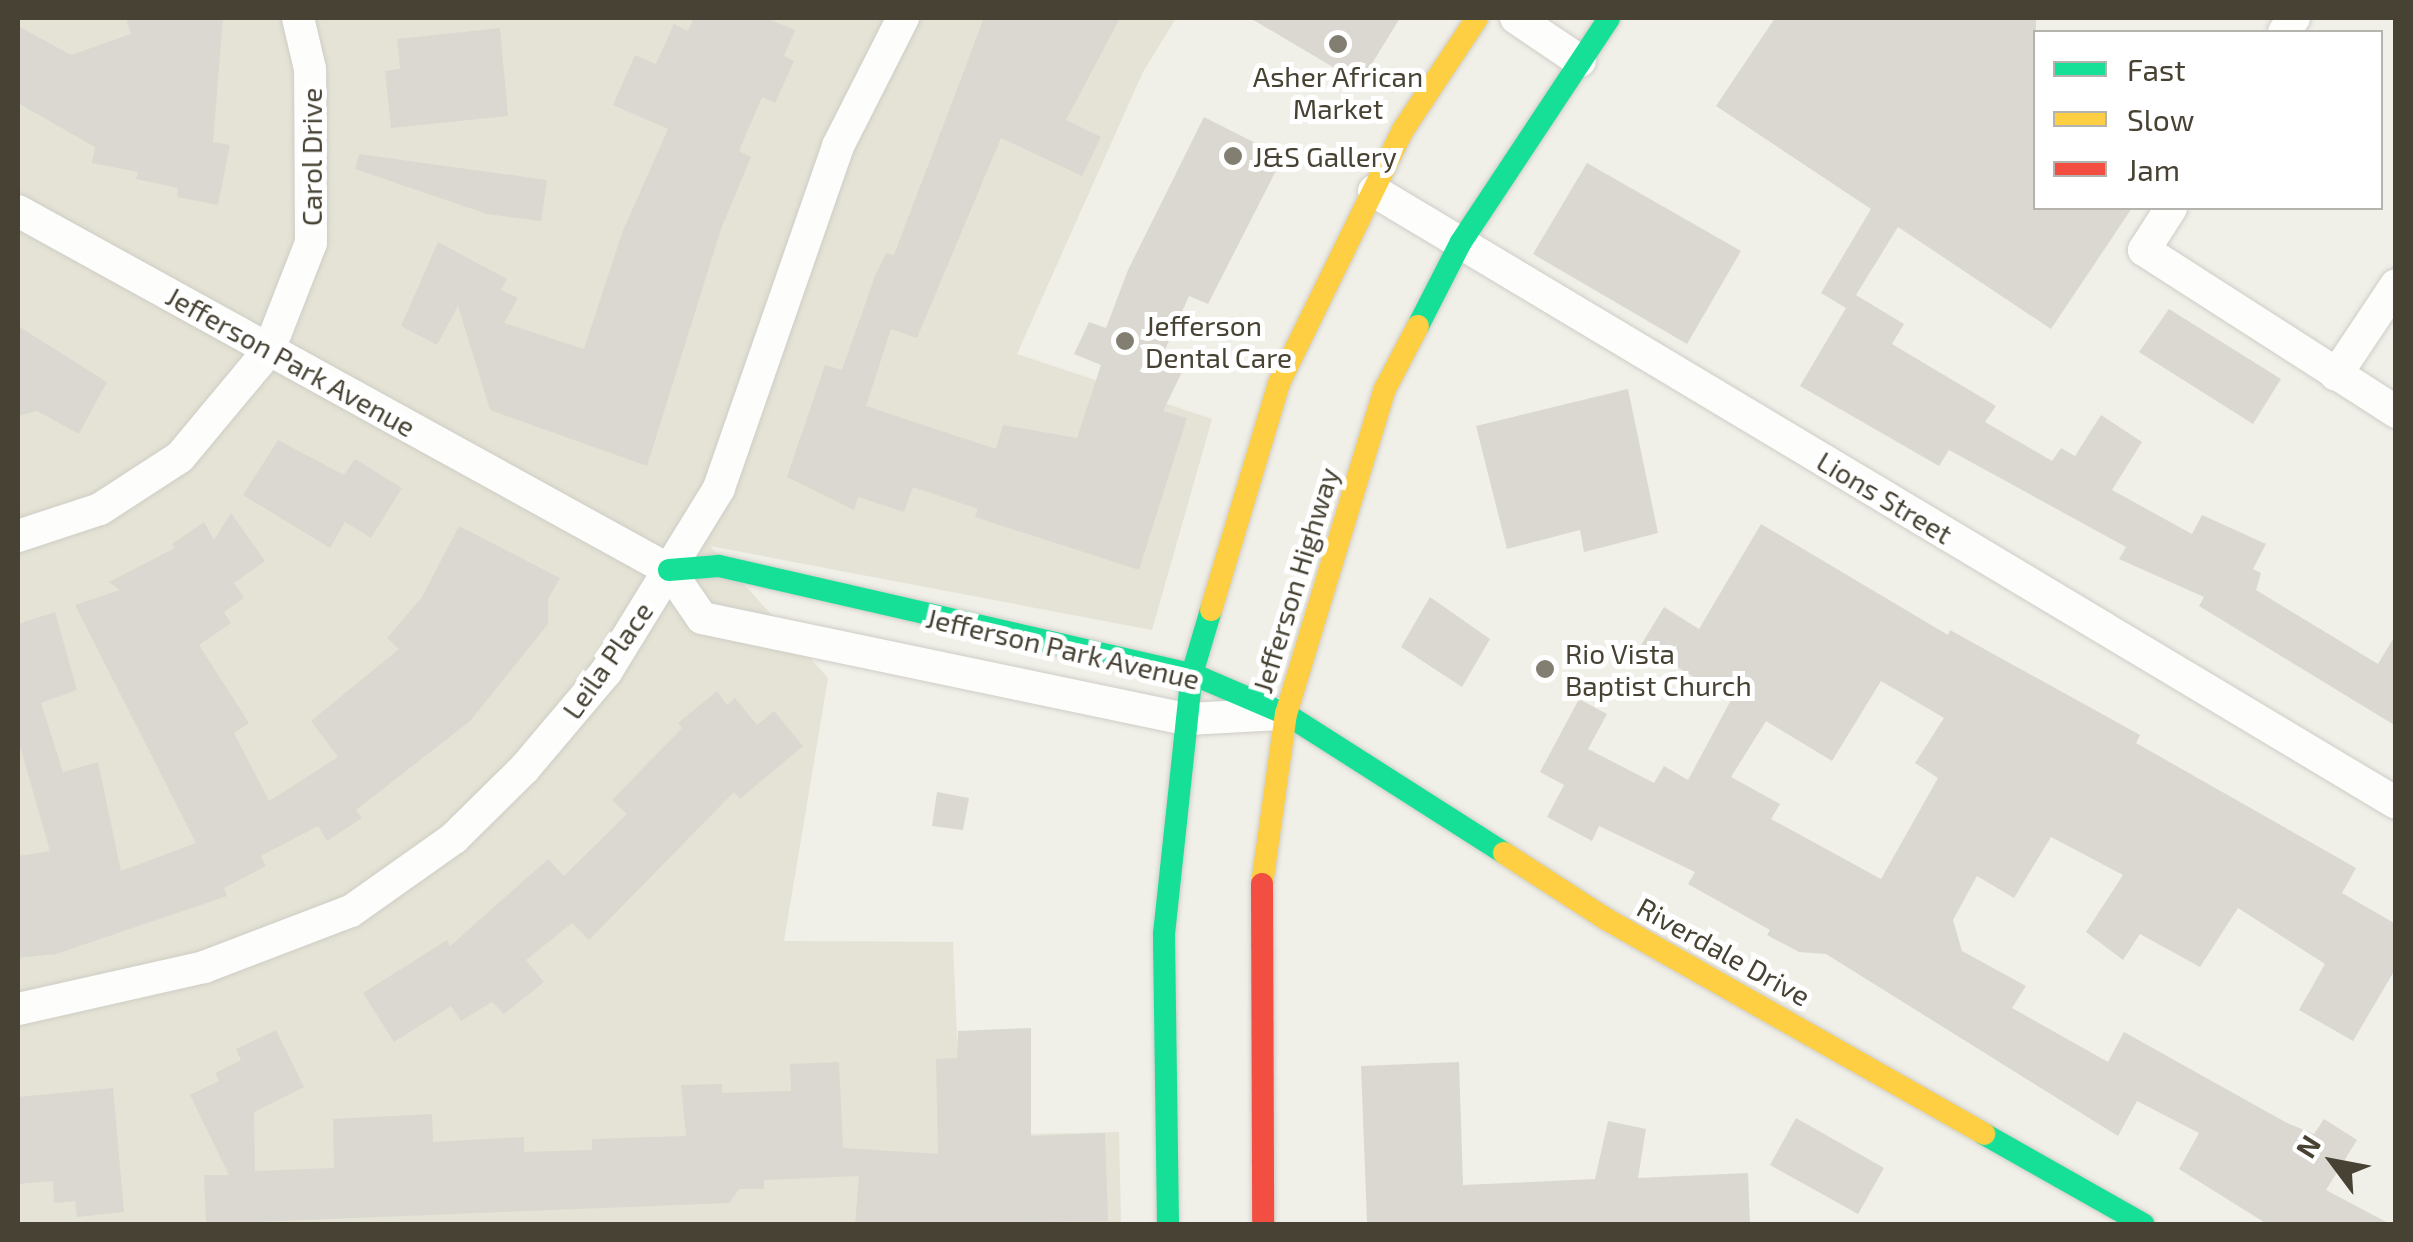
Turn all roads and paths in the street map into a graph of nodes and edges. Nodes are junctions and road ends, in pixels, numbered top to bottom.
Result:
1 (298, 18) edge
2 (903, 18) edge
3 (1478, 18) edge
4 (1516, 18) edge
5 (1608, 18) edge
6 (1580, 61) junction
7 (1374, 190) junction
8 (2170, 210) edge
9 (18, 211) edge
10 (1461, 242) junction
11 (2396, 285) edge
12 (269, 350) junction
13 (2336, 375) junction
14 (2396, 412) edge
15 (18, 536) edge
16 (668, 570) junction
17 (1192, 674) junction
18 (1286, 714) junction
19 (1187, 719) junction
20 (2396, 803) edge
21 (18, 1008) edge
22 (1168, 1224) edge
23 (1263, 1224) edge
24 (2143, 1224) edge

1 - 12 street, Carol Drive
2 - 16 street, Leila Place
3 - 7 main road
4 - 6 street
5 - 6 main road, Jefferson Highway
6 - 10 main road, Jefferson Highway
7 - 10 street, Lions Street
7 - 17 main road
8 - 13 street
9 - 12 street, Jefferson Park Avenue
10 - 18 main road, Jefferson Highway
10 - 20 street, Lions Street
11 - 13 street
12 - 15 street, Carol Drive
12 - 16 street, Jefferson Park Avenue
13 - 14 street
16 - 17 main road, Jefferson Park Avenue
16 - 19 street, Jefferson Park Avenue
16 - 21 street, Leila Place
17 - 18 main road, Jefferson Park Avenue
17 - 19 main road
18 - 19 street, Jefferson Park Avenue
18 - 23 main road, Jefferson Highway
18 - 24 main road, Riverdale Drive
19 - 22 main road

